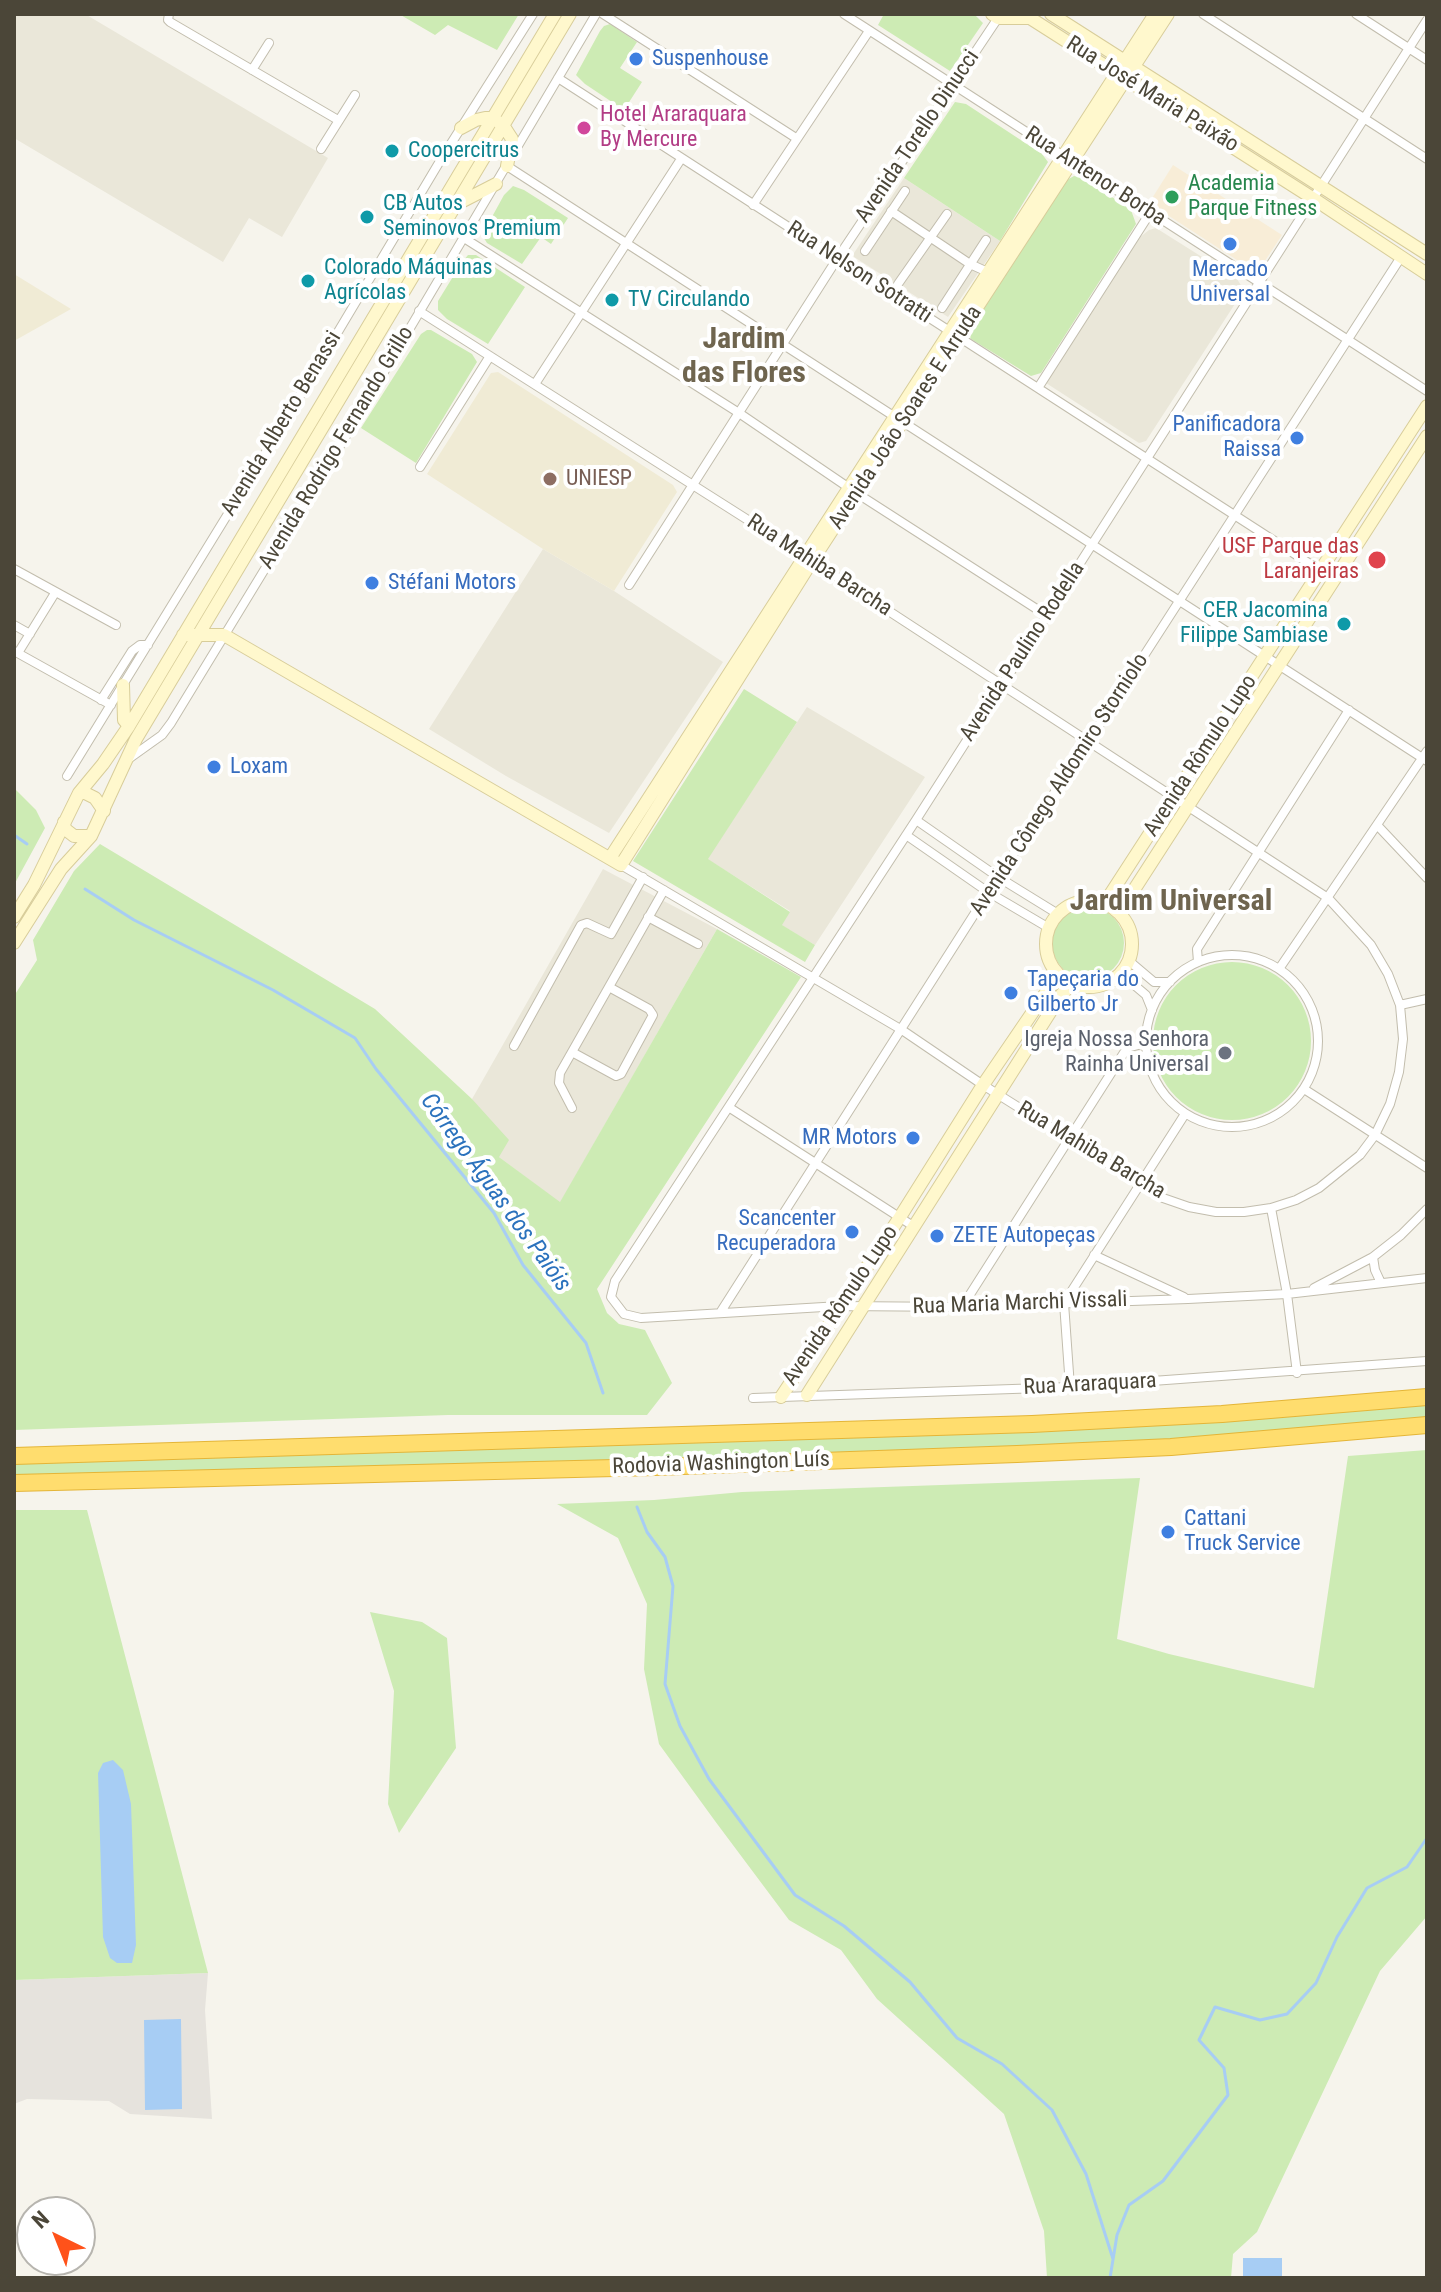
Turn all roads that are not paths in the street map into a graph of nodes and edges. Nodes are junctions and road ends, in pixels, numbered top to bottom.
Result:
1 (169, 14) edge
2 (533, 14) edge
3 (555, 14) edge
4 (570, 14) edge
5 (596, 14) edge
6 (603, 14) edge
7 (844, 14) edge
8 (1051, 14) edge
9 (1155, 14) edge
10 (1168, 14) edge
11 (1203, 14) edge
12 (1356, 14) edge
13 (997, 15) edge
14 (1427, 20) edge
15 (869, 31) junction
16 (269, 43) dead end
17 (1409, 49) junction
18 (1427, 60) edge
19 (1124, 69) junction
20 (252, 70) junction
21 (558, 78) junction
22 (953, 85) junction
23 (355, 95) dead end
24 (338, 120) junction
25 (1364, 120) junction
26 (498, 122) junction
27 (461, 128) junction
28 (796, 138) junction
29 (321, 149) dead end
30 (681, 159) junction
31 (1067, 159) junction
32 (1427, 159) edge
33 (507, 166) junction
34 (496, 184) junction
35 (1322, 187) junction
36 (905, 191) dead end
37 (1314, 199) junction
38 (456, 205) junction
39 (753, 205) junction
40 (891, 211) junction
41 (1150, 213) junction
42 (947, 214) dead end
43 (464, 238) junction
44 (930, 238) junction
45 (986, 240) dead end
46 (627, 241) junction
47 (865, 251) dead end
48 (1427, 254) edge
49 (1401, 257) junction
50 (837, 259) junction
51 (970, 264) junction
52 (993, 274) junction
53 (1427, 274) edge
54 (1258, 283) junction
55 (898, 284) dead end
56 (942, 308) dead end
57 (419, 311) junction
58 (581, 313) junction
59 (954, 336) junction
60 (1348, 341) junction
61 (784, 343) junction
62 (490, 356) junction
63 (535, 384) junction
64 (1038, 388) junction
65 (1427, 391) edge
66 (1427, 406) edge
67 (739, 413) junction
68 (899, 421) junction
69 (1427, 436) edge
70 (1146, 458) junction
71 (420, 467) dead end
72 (693, 485) junction
73 (853, 491) junction
74 (1233, 516) junction
75 (1091, 544) junction
76 (808, 558) junction
77 (14, 569) edge
78 (1321, 571) junction
79 (629, 585) dead end
80 (55, 593) junction
81 (1180, 600) junction
82 (1046, 615) junction
83 (14, 625) edge
84 (116, 625) dead end
85 (30, 634) junction
86 (199, 634) junction
87 (183, 635) junction
88 (224, 635) junction
89 (148, 645) junction
90 (16, 652) edge
91 (1267, 656) junction
92 (1280, 664) junction
93 (1001, 684) junction
94 (123, 685) junction
95 (101, 700) junction
96 (109, 708) junction
97 (1349, 710) junction
98 (126, 723) junction
99 (1089, 741) junction
100 (1426, 757) edge
101 (126, 760) junction
102 (67, 776) dead end
103 (79, 793) junction
104 (1175, 797) junction
105 (1189, 806) junction
106 (104, 811) junction
107 (916, 820) junction
108 (64, 822) junction
109 (1377, 825) junction
110 (906, 835) junction
111 (91, 836) junction
112 (1258, 852) junction
113 (615, 861) junction
114 (643, 877) junction
115 (998, 877) junction
116 (1427, 878) edge
117 (664, 890) junction
118 (988, 892) junction
119 (1328, 898) junction
120 (1104, 904) junction
121 (1119, 913) junction
122 (1058, 914) junction
123 (14, 917) edge
124 (648, 917) junction
125 (1049, 928) junction
126 (14, 943) edge
127 (698, 944) dead end
128 (1128, 960) junction
129 (1198, 962) junction
130 (1279, 969) junction
131 (1120, 973) junction
132 (1058, 975) junction
133 (813, 976) junction
134 (1171, 982) junction
135 (1072, 984) junction
136 (609, 987) junction
137 (1427, 999) edge
138 (1400, 1005) junction
139 (1152, 1010) junction
140 (902, 1030) junction
141 (1146, 1043) junction
142 (514, 1046) dead end
143 (572, 1052) junction
144 (983, 1085) junction
145 (1304, 1089) junction
146 (998, 1094) junction
147 (572, 1108) dead end
148 (730, 1108) junction
149 (1185, 1114) junction
150 (1375, 1135) junction
151 (1069, 1139) junction
152 (816, 1163) junction
153 (1427, 1168) edge
154 (1140, 1183) junction
155 (1271, 1208) junction
156 (1427, 1209) edge
157 (900, 1217) junction
158 (913, 1226) junction
159 (1094, 1255) junction
160 (1373, 1257) junction
161 (1427, 1278) edge
162 (1381, 1283) junction
163 (1311, 1290) junction
164 (1287, 1294) junction
165 (1188, 1299) junction
166 (1064, 1303) junction
167 (616, 1306) joint
168 (840, 1306) junction
169 (863, 1307) junction
170 (962, 1307) junction
171 (720, 1313) junction
172 (1427, 1361) edge
173 (1297, 1373) junction
174 (1070, 1387) junction
175 (807, 1395) junction
176 (781, 1397) junction
177 (1427, 1397) edge
178 (753, 1398) dead end
179 (1427, 1425) edge
180 (14, 1456) edge
181 (14, 1483) edge

1 - 20 street
2 - 27 street, Avenida Alberto Benassi
3 - 26 street
4 - 26 street
5 - 21 street, Avenida Rodrigo Fernando Grillo
6 - 28 street
7 - 15 street, Rua Antenor Borba
8 - 19 street, Rua José Maria Paixão
9 - 19 street, Avenida João Soares E Arruda
10 - 19 street, Avenida João Soares E Arruda
11 - 25 street
12 - 17 street
13 - 19 street, Rua José Maria Paixão
13 - 22 street, Avenida Torello Dinucci
14 - 17 street, Avenida Paulino Rodella
15 - 22 street, Rua Antenor Borba
15 - 28 street
16 - 20 street
17 - 18 street
17 - 25 street, Avenida Paulino Rodella
19 - 31 street, Avenida João Soares E Arruda
19 - 35 street, Rua José Maria Paixão
19 - 37 street, Rua José Maria Paixão
20 - 24 street
21 - 30 street, Rua Nelson Sotratti
21 - 33 street, Avenida Rodrigo Fernando Grillo
22 - 31 street, Rua Antenor Borba
22 - 50 street, Avenida Torello Dinucci
23 - 24 street
24 - 29 street
25 - 32 street
25 - 35 street, Avenida Paulino Rodella
26 - 27 street
26 - 33 street
26 - 38 street
26 - 87 street
27 - 89 street, Avenida Alberto Benassi
28 - 39 street
30 - 39 street, Rua Nelson Sotratti
30 - 46 street
31 - 41 street, Rua Antenor Borba
31 - 52 street, Avenida João Soares E Arruda
33 - 34 street, Avenida Rodrigo Fernando Grillo
33 - 46 street
34 - 38 street
34 - 43 street, Avenida Rodrigo Fernando Grillo
35 - 37 street, Avenida Paulino Rodella
35 - 48 street, Rua José Maria Paixão
36 - 40 street
37 - 49 street, Rua José Maria Paixão
37 - 54 street, Avenida Paulino Rodella
38 - 86 street
39 - 50 street, Rua Nelson Sotratti
40 - 44 street
40 - 47 street
41 - 54 street, Rua Antenor Borba
41 - 64 street
42 - 44 street
43 - 57 street, Avenida Rodrigo Fernando Grillo
43 - 58 street
44 - 51 street
44 - 55 street
45 - 51 street
46 - 58 street
46 - 61 street
49 - 53 street, Rua José Maria Paixão
49 - 60 street, Avenida Cônego Aldomiro Storniolo
50 - 59 street, Rua Nelson Sotratti
50 - 61 street, Avenida Torello Dinucci
51 - 52 street
51 - 56 street
52 - 59 street, Avenida João Soares E Arruda
54 - 60 street, Rua Antenor Borba
54 - 70 street, Avenida Paulino Rodella
57 - 62 street, Rua Mahiba Barcha
57 - 88 street, Avenida Rodrigo Fernando Grillo
58 - 63 street
58 - 67 street
59 - 64 street, Rua Nelson Sotratti
59 - 68 street, Avenida João Soares E Arruda
60 - 65 street, Rua Antenor Borba
60 - 74 street, Avenida Cônego Aldomiro Storniolo
61 - 67 street, Avenida Torello Dinucci
61 - 68 street
62 - 63 street, Rua Mahiba Barcha
62 - 71 street
63 - 72 street, Rua Mahiba Barcha
64 - 70 street, Rua Nelson Sotratti
66 - 78 street, Avenida Rômulo Lupo
67 - 72 street, Avenida Torello Dinucci
67 - 73 street
68 - 73 street, Avenida João Soares E Arruda
68 - 75 street
69 - 92 street, Avenida Rômulo Lupo
70 - 74 street, Rua Nelson Sotratti
70 - 75 street, Avenida Paulino Rodella
72 - 76 street, Rua Mahiba Barcha
72 - 79 street, Avenida Torello Dinucci
73 - 76 street, Avenida João Soares E Arruda
73 - 82 street
74 - 78 street, Rua Nelson Sotratti
74 - 81 street, Avenida Cônego Aldomiro Storniolo
75 - 81 street
75 - 82 street, Avenida Paulino Rodella
76 - 93 street, Rua Mahiba Barcha
76 - 113 street, Avenida João Soares E Arruda
77 - 80 street
78 - 91 street, Avenida Rômulo Lupo
80 - 84 street
80 - 85 street
81 - 91 street
81 - 99 street, Avenida Cônego Aldomiro Storniolo
82 - 93 street, Avenida Paulino Rodella
83 - 85 street
85 - 90 street
86 - 87 street, Rua Mahiba Barcha
86 - 88 street, Rua Mahiba Barcha
86 - 101 street
87 - 98 street
88 - 101 street, Avenida Rodrigo Fernando Grillo
88 - 113 street, Rua Mahiba Barcha
89 - 94 street, Avenida Alberto Benassi
89 - 95 street
90 - 95 street
91 - 92 street
91 - 104 street, Avenida Rômulo Lupo
92 - 97 street
92 - 105 street, Avenida Rômulo Lupo
93 - 99 street, Rua Mahiba Barcha
93 - 107 street, Avenida Paulino Rodella
94 - 96 street, Avenida Alberto Benassi
94 - 98 street
95 - 96 street
96 - 98 street
96 - 102 street, Avenida Alberto Benassi
97 - 100 street
97 - 112 street
98 - 103 street
99 - 104 street, Rua Mahiba Barcha
99 - 115 street, Avenida Cônego Aldomiro Storniolo
100 - 109 street
101 - 106 street
103 - 106 street
103 - 108 street
104 - 105 street, Rua Mahiba Barcha
104 - 120 street, Avenida Rômulo Lupo
105 - 112 street, Rua Mahiba Barcha
105 - 121 street, Avenida Rômulo Lupo
106 - 111 street
107 - 110 street, Avenida Paulino Rodella
107 - 115 street
108 - 111 street
108 - 123 street
109 - 116 street
109 - 119 street
110 - 118 street
110 - 133 street, Avenida Paulino Rodella
111 - 126 street
112 - 119 street, Rua Mahiba Barcha
112 - 129 street
113 - 114 street, Rua Mahiba Barcha
114 - 117 street, Rua Mahiba Barcha
114 - 142 street
115 - 118 street, Avenida Cônego Aldomiro Storniolo
115 - 122 street
117 - 124 street
117 - 133 street, Rua Mahiba Barcha
118 - 125 street
118 - 140 street, Avenida Cônego Aldomiro Storniolo
119 - 130 street
119 - 138 street, Rua Mahiba Barcha
120 - 121 street
120 - 122 street
121 - 128 street
122 - 125 street
124 - 127 street
124 - 136 street
125 - 132 street
128 - 131 street
128 - 134 street
129 - 130 street
129 - 134 street
130 - 145 street
131 - 135 street
131 - 139 street
132 - 135 street
132 - 144 street, Avenida Rômulo Lupo
133 - 140 street, Rua Mahiba Barcha
133 - 148 street, Avenida Paulino Rodella
134 - 139 street
135 - 146 street, Avenida Rômulo Lupo
136 - 143 street
136 - 143 street
137 - 138 street
138 - 150 street, Rua Mahiba Barcha
139 - 141 street
140 - 144 street, Rua Mahiba Barcha
140 - 152 street, Avenida Cônego Aldomiro Storniolo
141 - 149 street
141 - 151 street
143 - 147 street
144 - 146 street, Rua Mahiba Barcha
144 - 157 street, Avenida Rômulo Lupo
145 - 149 street
145 - 150 street
146 - 151 street, Rua Mahiba Barcha
146 - 158 street, Avenida Rômulo Lupo
148 - 152 street
148 - 167 street, Avenida Paulino Rodella
149 - 154 street
150 - 153 street
150 - 155 street, Rua Mahiba Barcha
151 - 154 street, Rua Mahiba Barcha
151 - 170 street
152 - 157 street
152 - 171 street, Avenida Cônego Aldomiro Storniolo
154 - 155 street, Rua Mahiba Barcha
154 - 159 street
155 - 164 street
156 - 160 street
157 - 158 street
157 - 168 street, Avenida Rômulo Lupo
158 - 169 street, Avenida Rômulo Lupo
159 - 165 street
159 - 166 street
160 - 162 street
160 - 163 street
161 - 162 street, Rua Maria Marchi Vissali
162 - 163 street, Rua Maria Marchi Vissali
163 - 164 street, Rua Maria Marchi Vissali
164 - 165 street, Rua Maria Marchi Vissali
164 - 173 street
165 - 166 street, Rua Maria Marchi Vissali
166 - 170 street, Rua Maria Marchi Vissali
166 - 174 street
167 - 171 street, Rua Maria Marchi Vissali
168 - 169 street, Rua Maria Marchi Vissali
168 - 171 street, Rua Maria Marchi Vissali
168 - 176 street, Avenida Rômulo Lupo
169 - 170 street, Rua Maria Marchi Vissali
169 - 175 street, Avenida Rômulo Lupo
172 - 173 street, Rua Araraquara
173 - 174 street, Rua Araraquara
174 - 175 street, Rua Araraquara
175 - 176 street, Rua Araraquara
176 - 178 street, Rua Araraquara
177 - 180 highway, Rodovia Washington Luís
179 - 181 highway, Rodovia Washington Luís

